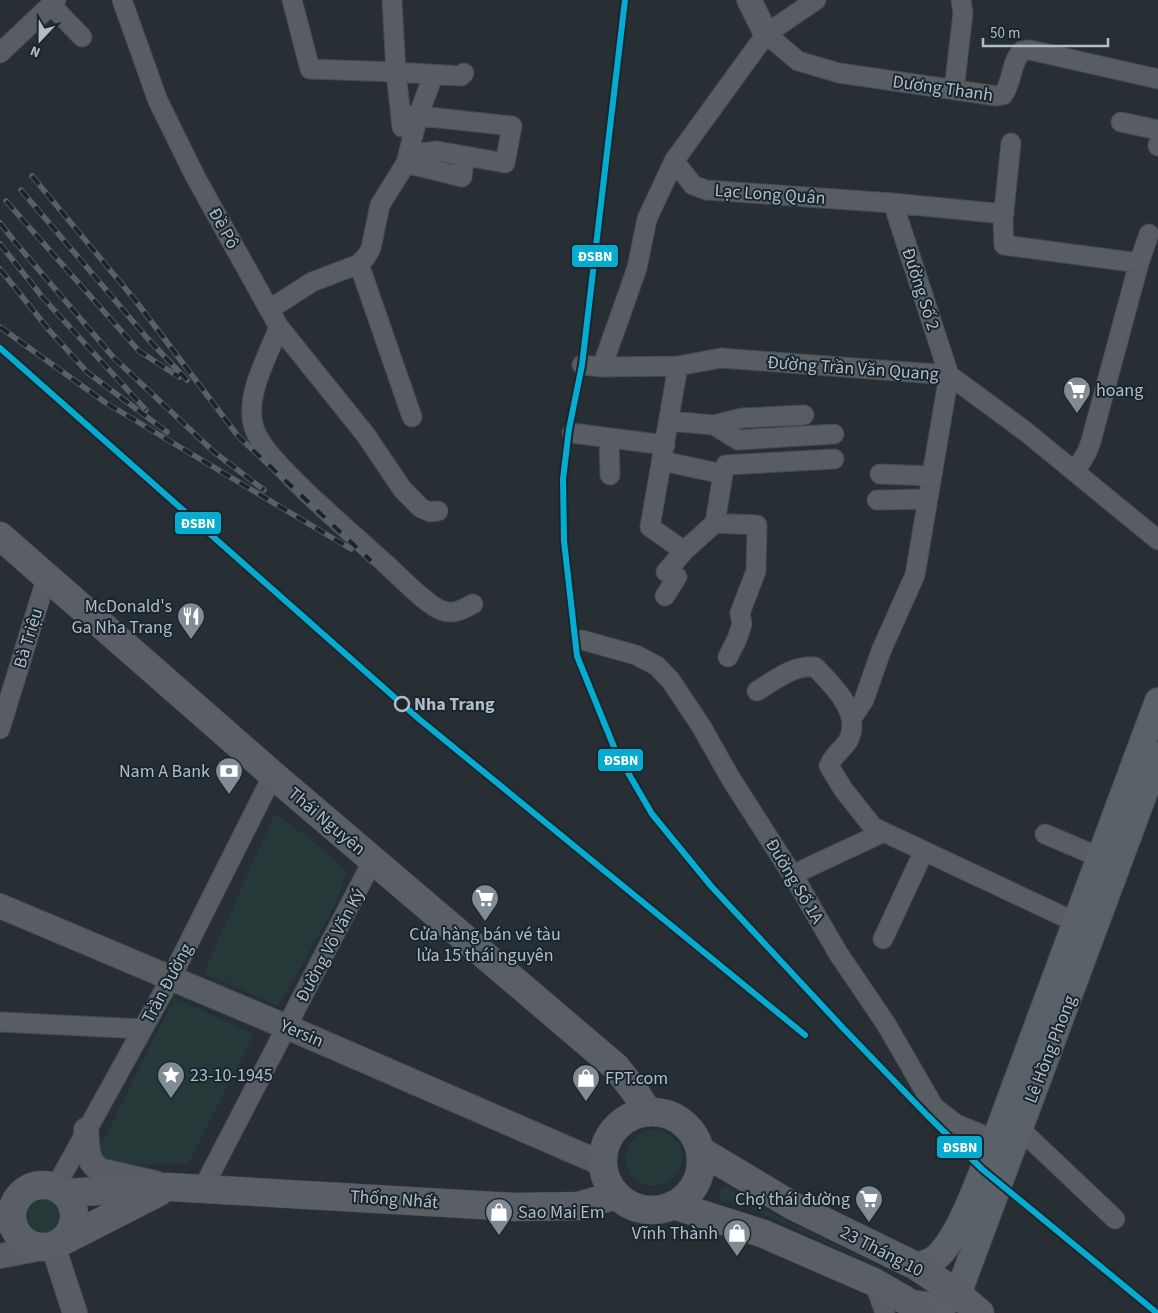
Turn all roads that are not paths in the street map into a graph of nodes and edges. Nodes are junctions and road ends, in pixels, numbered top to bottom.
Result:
1 (122, 0) edge
2 (292, 0) edge
3 (392, 0) edge
4 (748, 0) edge
5 (816, 0) edge
6 (961, 0) edge
7 (53, 2) edge
8 (766, 34) junction
9 (82, 38) dead end
10 (0, 53) edge
11 (396, 72) junction
12 (464, 73) dead end
13 (431, 75) junction
14 (1158, 79) edge
15 (954, 90) junction
16 (409, 115) junction
17 (1121, 122) dead end
18 (1158, 130) edge
19 (1011, 144) dead end
20 (674, 161) junction
21 (406, 163) junction
22 (893, 203) junction
23 (1004, 214) junction
24 (1149, 234) dead end
25 (1139, 263) junction
26 (359, 264) junction
27 (270, 309) junction
28 (279, 327) junction
29 (582, 365) dead end
30 (678, 366) junction
31 (602, 367) junction
32 (949, 375) junction
33 (804, 416) dead end
34 (412, 417) dead end
35 (669, 421) junction
36 (714, 425) junction
37 (572, 434) dead end
38 (834, 434) dead end
39 (609, 438) junction
40 (664, 453) junction
41 (834, 459) dead end
42 (1075, 472) junction
43 (723, 474) junction
44 (880, 474) dead end
45 (610, 475) dead end
46 (931, 476) junction
47 (877, 500) dead end
48 (928, 500) junction
49 (438, 511) dead end
50 (715, 523) junction
51 (0, 536) edge
52 (1158, 540) edge
53 (684, 551) junction
54 (47, 576) junction
55 (666, 596) dead end
56 (473, 604) dead end
57 (582, 640) dead end
58 (728, 657) dead end
59 (757, 690) dead end
60 (1158, 701) edge
61 (852, 718) junction
62 (0, 728) edge
63 (1158, 756) edge
64 (273, 775) junction
65 (884, 832) junction
66 (1045, 834) dead end
67 (924, 852) junction
68 (1100, 857) junction
69 (373, 860) junction
70 (792, 875) junction
71 (0, 906) edge
72 (1075, 922) junction
73 (884, 940) dead end
74 (171, 978) junction
75 (0, 1022) edge
76 (287, 1027) junction
77 (143, 1028) junction
78 (648, 1112) junction
79 (86, 1130) junction
80 (1009, 1138) junction
81 (701, 1151) junction
82 (603, 1164) junction
83 (169, 1186) junction
84 (203, 1188) junction
85 (59, 1190) junction
86 (618, 1196) junction
87 (8, 1202) edge
88 (673, 1205) junction
89 (1115, 1219) dead end
90 (57, 1244) junction
91 (0, 1256) edge
92 (916, 1266) junction
93 (874, 1282) junction
94 (958, 1294) junction
95 (916, 1308) edge
96 (75, 1313) edge
97 (885, 1313) edge
98 (980, 1313) edge

1 - 27 street, Đề Pô
2 - 11 street
3 - 11 street
4 - 8 street
5 - 8 street
6 - 15 street
7 - 9 street
7 - 10 street
8 - 15 street, Dương Thanh
8 - 20 street
11 - 13 street
11 - 16 street
12 - 13 street
13 - 16 street
14 - 15 street, Dương Thanh
16 - 21 street
16 - 21 street
17 - 18 street
19 - 23 street
20 - 22 street, Lạc Long Quân
20 - 31 street
21 - 26 street
22 - 23 street, Lạc Long Quân
22 - 32 street, Đường Số 2
23 - 25 street
24 - 25 street
25 - 42 street
26 - 27 street
26 - 34 street
27 - 28 street, Đề Pô
28 - 49 street, Đề Pô
28 - 56 street
29 - 31 street, Đường Trần Văn Quang
30 - 31 street, Đường Trần Văn Quang
30 - 32 street, Đường Trần Văn Quang
30 - 35 street
32 - 42 street, Đường Trần Văn Quang
32 - 46 street
33 - 36 street
35 - 36 street
35 - 40 street
36 - 38 street
37 - 39 street
39 - 40 street
39 - 45 street
40 - 43 street
40 - 53 street
41 - 43 street
42 - 52 street, Đường Trần Văn Quang
43 - 50 street
44 - 46 street
46 - 48 street
47 - 48 street
48 - 61 street
50 - 53 street
50 - 58 street
51 - 54 main road, Thái Nguyên
53 - 55 street
54 - 62 street, Bà Triệu
54 - 64 main road, Thái Nguyên
57 - 70 street, Đường Số 1A
59 - 61 street
60 - 68 main road, Lê Hồng Phong
61 - 65 street
63 - 80 main road, Lê Hồng Phong
64 - 69 main road, Thái Nguyên
64 - 74 street, Trần Đường
65 - 67 street
65 - 70 street
66 - 68 street
67 - 72 street
67 - 73 street
68 - 72 main road, Lê Hồng Phong
69 - 76 street, Đường Võ Văn Ký
69 - 78 main road, Thái Nguyên
70 - 80 street, Đường Số 1A
71 - 74 street, Yersin
72 - 80 main road, Lê Hồng Phong
74 - 76 street, Yersin
74 - 77 street, Trần Đường
75 - 77 street
76 - 82 street, Yersin
76 - 84 street, Đường Võ Văn Ký
77 - 79 street, Trần Đường
78 - 81 main road
78 - 82 main road
79 - 83 street
79 - 85 street, Trần Đường
80 - 89 street
80 - 92 main road, Lê Hồng Phong
80 - 94 main road, Lê Hồng Phong
81 - 88 main road
81 - 92 main road, 23 Tháng 10
82 - 86 main road
83 - 84 main road, Thống Nhất
83 - 85 main road, Thống Nhất
83 - 90 main road
84 - 86 main road, Thống Nhất
85 - 87 main road, Thống Nhất
85 - 90 main road
86 - 88 main road
87 - 90 main road, Thống Nhất
88 - 93 main road, 23 Tháng 10
90 - 91 street
90 - 96 street
92 - 94 main road, 23 Tháng 10
93 - 95 main road, 23 Tháng 10
93 - 97 street
94 - 95 main road
94 - 98 main road, 23 Tháng 10

